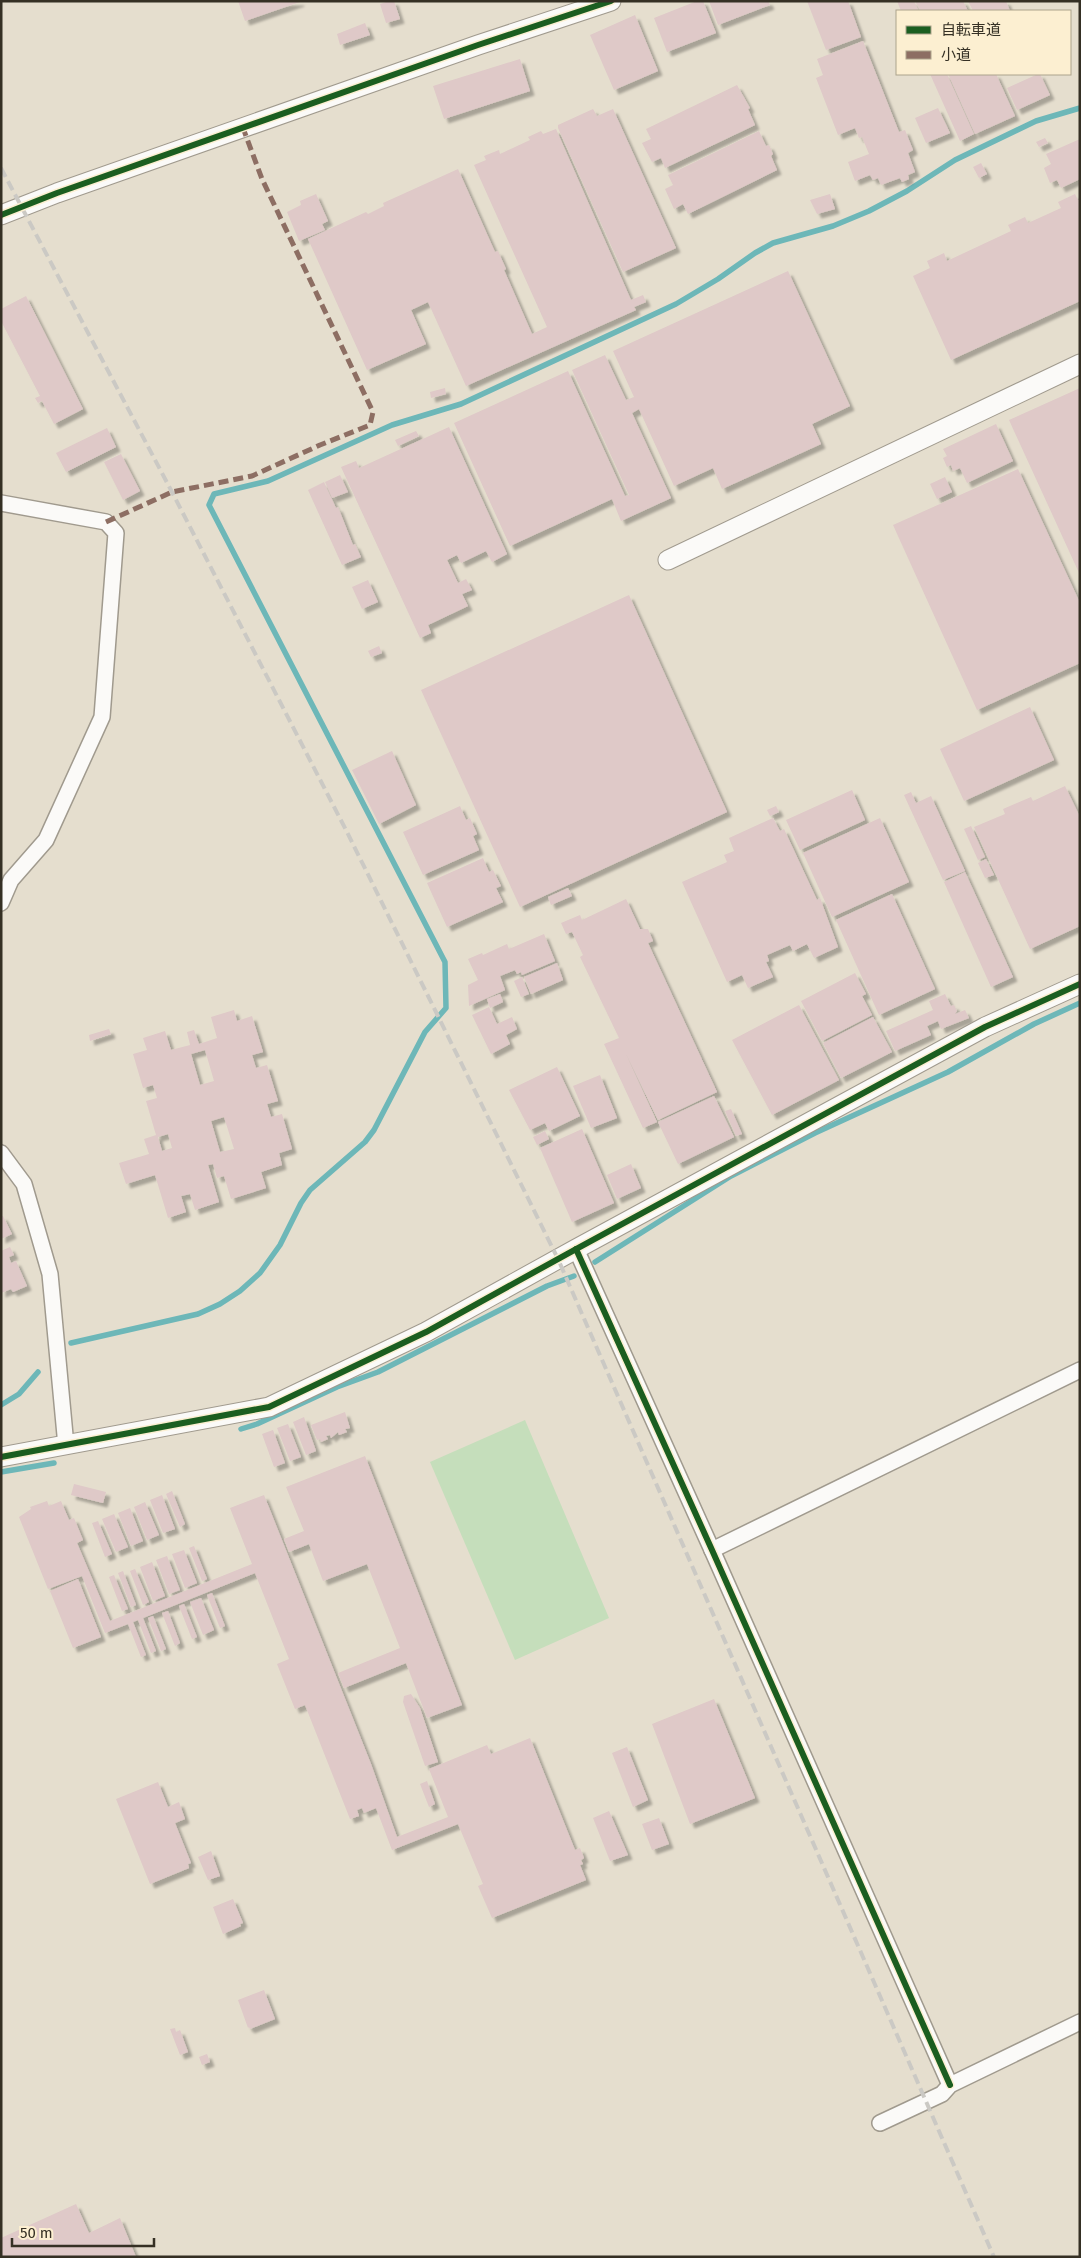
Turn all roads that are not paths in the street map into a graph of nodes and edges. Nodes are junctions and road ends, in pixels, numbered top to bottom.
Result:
1 (611, 1) edge
2 (1, 215) edge
3 (1080, 364) edge
4 (1, 503) edge
5 (668, 560) dead end
6 (1, 903) edge
7 (1080, 984) edge
8 (1, 1154) edge
9 (576, 1249) junction
10 (1080, 1370) edge
11 (66, 1446) junction
12 (1, 1457) edge
13 (712, 1550) junction
14 (1080, 2022) edge
15 (950, 2085) junction
16 (880, 2123) dead end

1 - 2 street
3 - 5 street
4 - 6 street
7 - 9 street
8 - 11 street
9 - 11 street
9 - 13 street
10 - 13 street
11 - 12 street
13 - 15 street
14 - 15 street
15 - 16 street

